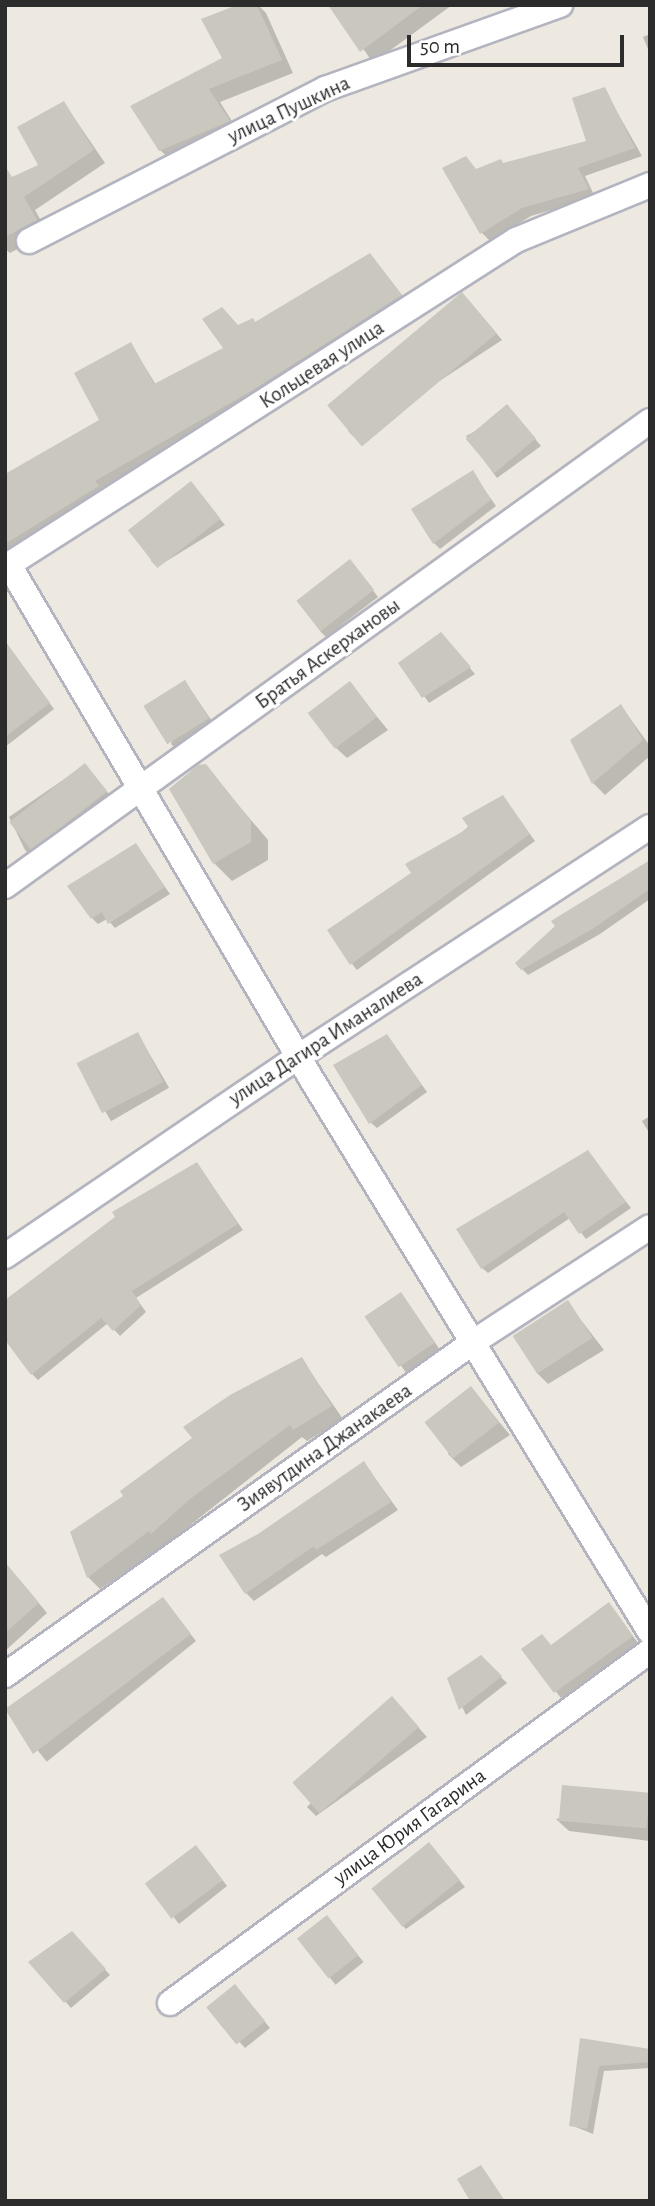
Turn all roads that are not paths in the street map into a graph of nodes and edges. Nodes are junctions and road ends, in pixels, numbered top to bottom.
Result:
1 (560, 5) edge
2 (649, 189) edge
3 (29, 241) dead end
4 (650, 421) edge
5 (7, 566) edge
6 (139, 789) junction
7 (650, 827) edge
8 (5, 886) edge
9 (298, 1057) junction
10 (650, 1227) edge
11 (5, 1256) edge
12 (472, 1343) junction
13 (650, 1632) edge
14 (650, 1651) edge
15 (5, 1675) edge
16 (170, 2003) dead end

1 - 3 street, улица Пушкина
2 - 5 street, Кольцевая улица
4 - 6 street, Братья Аскерхановы
5 - 6 street
6 - 8 street, Братья Аскерхановы
6 - 9 street
7 - 9 street, улица Дагира Иманалиева
9 - 11 street, улица Дагира Иманалиева
9 - 12 street
10 - 12 street, Зиявутдина Джанакаева
12 - 13 street
12 - 15 street, Зиявутдина Джанакаева
14 - 16 street, улица Юрия Гагарина

